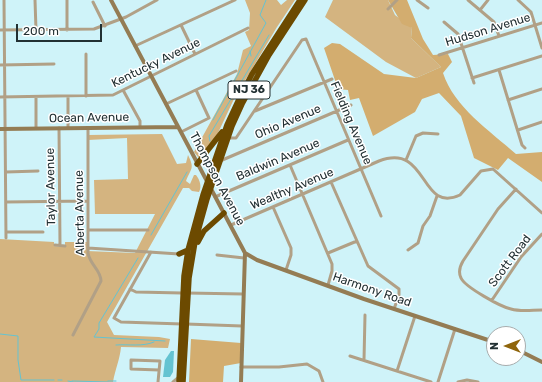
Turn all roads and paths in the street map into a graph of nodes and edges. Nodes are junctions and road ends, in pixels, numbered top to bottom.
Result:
1 (4, 0) edge
2 (35, 0) edge
3 (67, 0) edge
4 (111, 0) edge
5 (157, 0) edge
6 (235, 0) edge
7 (300, 0) edge
8 (305, 0) edge
9 (396, 0) edge
10 (417, 0) edge
11 (468, 0) edge
12 (488, 0) edge
13 (518, 0) edge
14 (93, 2) dead end
15 (428, 8) dead end
16 (388, 9) dead end
17 (480, 10) junction
18 (121, 19) junction
19 (444, 22) dead end
20 (542, 23) edge
21 (181, 25) junction
22 (535, 25) junction
23 (105, 26) junction
24 (248, 28) dead end
25 (2, 30) edge
26 (36, 30) junction
27 (67, 30) junction
28 (499, 36) junction
29 (135, 46) junction
30 (462, 48) junction
31 (542, 48) edge
32 (86, 54) dead end
33 (195, 54) junction
34 (439, 55) dead end
35 (542, 56) edge
36 (54, 64) dead end
37 (0, 65) edge
38 (4, 65) junction
39 (500, 70) junction
40 (236, 71) dead end
41 (150, 75) junction
42 (472, 78) junction
43 (332, 79) dead end
44 (324, 82) junction
45 (474, 83) dead end
46 (542, 89) edge
47 (123, 90) junction
48 (196, 90) junction
49 (68, 96) junction
50 (86, 96) junction
51 (0, 97) edge
52 (5, 97) junction
53 (36, 97) junction
54 (508, 100) junction
55 (166, 104) junction
56 (351, 105) dead end
57 (255, 111) junction
58 (336, 111) junction
59 (542, 122) edge
60 (227, 125) junction
61 (178, 127) junction
62 (36, 128) junction
63 (59, 128) junction
64 (68, 128) junction
65 (88, 128) junction
66 (140, 128) junction
67 (0, 129) edge
68 (5, 129) junction
69 (518, 130) junction
70 (180, 132) junction
71 (438, 134) dead end
72 (228, 138) junction
73 (348, 140) junction
74 (224, 147) junction
75 (525, 148) dead end
76 (232, 156) junction
77 (406, 160) junction
78 (220, 161) junction
79 (197, 164) junction
80 (290, 165) junction
81 (361, 169) junction
82 (38, 171) dead end
83 (6, 172) junction
84 (331, 182) junction
85 (208, 183) junction
86 (211, 188) junction
87 (516, 189) junction
88 (302, 194) junction
89 (437, 196) junction
90 (215, 197) junction
91 (60, 201) junction
92 (88, 201) junction
93 (6, 202) junction
94 (273, 207) junction
95 (224, 213) junction
96 (542, 213) edge
97 (381, 216) dead end
98 (231, 225) junction
99 (88, 230) junction
100 (148, 230) dead end
101 (6, 232) junction
102 (43, 232) dead end
103 (542, 234) edge
104 (6, 238) dead end
105 (356, 241) junction
106 (55, 245) dead end
107 (60, 245) junction
108 (65, 246) dead end
109 (88, 248) junction
110 (408, 250) dead end
111 (151, 252) junction
112 (191, 252) junction
113 (328, 253) junction
114 (179, 254) junction
115 (217, 256) dead end
116 (245, 256) junction
117 (186, 260) junction
118 (286, 270) junction
119 (328, 285) junction
120 (130, 289) junction
121 (185, 293) junction
122 (243, 294) junction
123 (492, 300) junction
124 (394, 309) junction
125 (542, 310) edge
126 (365, 315) dead end
127 (415, 316) junction
128 (184, 324) junction
129 (242, 326) junction
130 (455, 329) junction
131 (72, 335) dead end
132 (486, 339) edge
133 (526, 354) edge
134 (350, 356) dead end
135 (364, 360) junction
136 (542, 362) edge
137 (241, 367) junction
138 (159, 370) junction
139 (397, 371) junction
140 (180, 380) edge
141 (158, 382) edge
142 (173, 382) edge
143 (241, 382) edge
144 (323, 382) edge
145 (431, 382) edge
146 (438, 382) edge
147 (458, 382) edge
148 (478, 382) edge

1 - 25 street
2 - 26 street
3 - 27 street
4 - 18 street, Thompson Avenue
5 - 18 street
6 - 21 street
7 - 60 highway, NJ 36
8 - 72 highway, NJ 36
9 - 16 street
10 - 15 street
11 - 17 street
12 - 17 street
13 - 22 street
14 - 23 street
17 - 28 street
18 - 23 street
18 - 29 street, Thompson Avenue
19 - 30 street
20 - 22 street, Hudson Avenue
21 - 29 street
21 - 33 street
22 - 28 street, Hudson Avenue
22 - 31 street
23 - 27 street
24 - 33 street, Kentucky Avenue
25 - 26 street
25 - 38 street
26 - 27 street
28 - 30 street, Hudson Avenue
29 - 41 street, Thompson Avenue
30 - 34 street, Hudson Avenue
30 - 42 street
32 - 50 street
33 - 41 street, Kentucky Avenue
35 - 39 street
36 - 38 street
37 - 38 street
38 - 52 street
39 - 42 street
39 - 54 street
40 - 48 street
41 - 47 street, Kentucky Avenue
41 - 55 street, Thompson Avenue
42 - 45 street
43 - 44 street
44 - 57 street
44 - 57 street, Fielding Avenue
44 - 58 street, Fielding Avenue
46 - 54 street
47 - 50 street, Kentucky Avenue
47 - 66 street
48 - 55 street
48 - 70 street
49 - 50 street, Kentucky Avenue
49 - 53 street, Kentucky Avenue
49 - 64 street
51 - 52 street, Kentucky Avenue
52 - 53 street, Kentucky Avenue
52 - 68 street
53 - 62 street
54 - 69 street
55 - 61 street, Thompson Avenue
56 - 58 street, Ohio Avenue
57 - 72 street
58 - 73 street, Fielding Avenue
58 - 76 street, Ohio Avenue
59 - 69 street
60 - 79 highway
60 - 85 highway, NJ 36
61 - 66 street, Ocean Avenue
61 - 70 street, Thompson Avenue
62 - 63 street, Ocean Avenue
62 - 68 street, Ocean Avenue
63 - 64 street, Ocean Avenue
63 - 91 street, Taylor Avenue
64 - 65 street, Ocean Avenue
65 - 66 street, Ocean Avenue
65 - 92 street, Alberta Avenue
67 - 68 street, Ocean Avenue
68 - 83 street
69 - 75 street
70 - 79 street, Thompson Avenue
71 - 77 street
72 - 74 highway, NJ 36
73 - 80 street, Baldwin Avenue
73 - 81 street, Fielding Avenue
74 - 76 street
74 - 78 highway, NJ 36
76 - 78 street, Ohio Avenue
77 - 81 street, Wealthy Avenue
77 - 89 street
78 - 86 highway, NJ 36
79 - 85 street, Thompson Avenue
80 - 88 street
80 - 90 street, Baldwin Avenue
81 - 84 street, Wealthy Avenue
81 - 97 street, Fielding Avenue
82 - 83 street
83 - 93 street
84 - 88 street, Wealthy Avenue
84 - 105 street
85 - 86 street, Thompson Avenue
85 - 112 highway, NJ 36
86 - 90 street, Thompson Avenue
86 - 112 highway, NJ 36
87 - 89 street
87 - 96 street
87 - 123 street
88 - 94 street, Wealthy Avenue
88 - 113 street
89 - 110 street
90 - 95 street, Thompson Avenue
91 - 92 street
91 - 93 street
91 - 107 street, Taylor Avenue
92 - 99 street, Alberta Avenue
93 - 101 street
94 - 98 street, Wealthy Avenue
94 - 118 street
95 - 98 street, Thompson Avenue
95 - 112 highway
98 - 116 street, Thompson Avenue
99 - 100 street
99 - 109 street, Alberta Avenue
101 - 102 street
101 - 104 street
103 - 123 street, Scott Road
105 - 113 street
105 - 124 street
106 - 107 street
107 - 108 street
109 - 111 street
109 - 131 street, Alberta Avenue
111 - 114 street
111 - 120 street
112 - 114 highway
112 - 117 highway, NJ 36
112 - 121 highway, NJ 36
113 - 119 street
114 - 117 highway
115 - 116 street
116 - 118 street, Harmony Road
116 - 122 street, Thompson Avenue
117 - 121 highway, NJ 36
118 - 119 street, Harmony Road
119 - 124 street, Harmony Road
120 - 121 street
120 - 128 street
121 - 122 street
121 - 128 highway, NJ 36
122 - 129 street, Thompson Avenue
123 - 125 street
124 - 127 street, Harmony Road
126 - 135 street
127 - 130 street, Harmony Road
127 - 139 street
128 - 129 street
128 - 140 highway, NJ 36
129 - 137 street, Thompson Avenue
130 - 132 street, Harmony Road
130 - 146 street
133 - 136 street
134 - 135 street
135 - 139 street
137 - 143 street, Thompson Avenue
137 - 144 street
138 - 138 street
138 - 141 street
139 - 145 street
140 - 142 street
147 - 148 street

